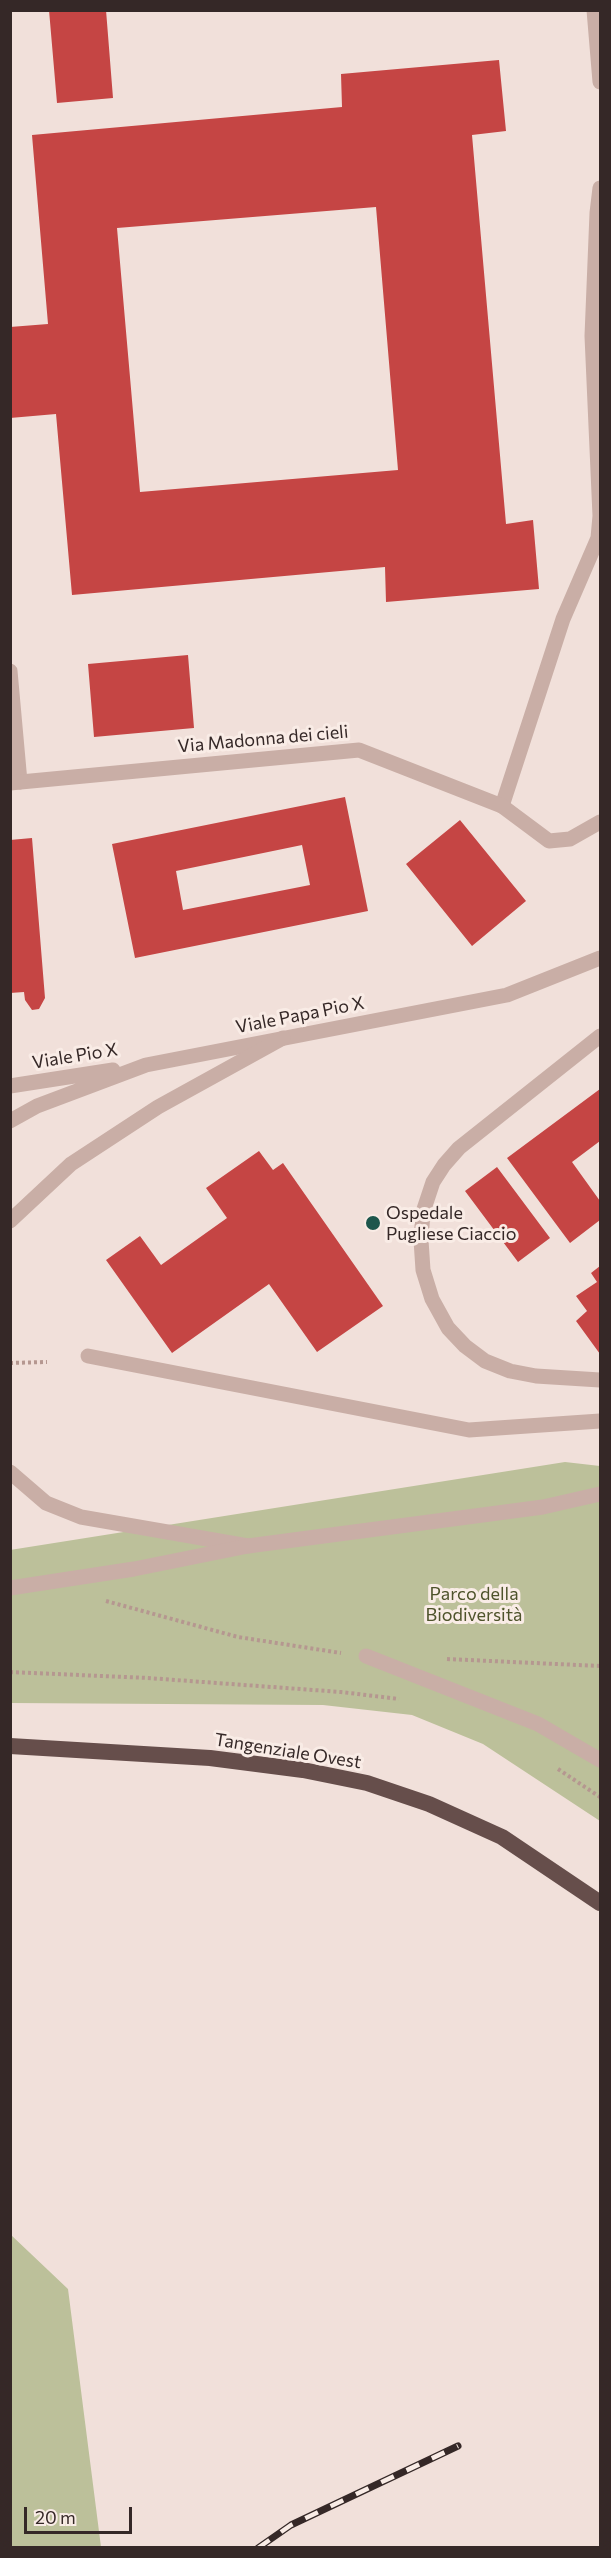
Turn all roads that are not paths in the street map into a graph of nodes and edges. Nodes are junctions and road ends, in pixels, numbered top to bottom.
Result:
1 (594, 10) edge
2 (600, 82) edge
3 (600, 188) edge
4 (10, 671) edge
5 (15, 782) edge
6 (502, 806) junction
7 (600, 822) edge
8 (600, 958) edge
9 (600, 1036) edge
10 (283, 1038) junction
11 (146, 1065) junction
12 (10, 1086) edge
13 (10, 1120) edge
14 (10, 1221) edge
15 (88, 1356) dead end
16 (600, 1380) edge
17 (600, 1421) edge
18 (10, 1472) edge
19 (600, 1494) edge
20 (248, 1546) junction
21 (10, 1588) edge
22 (366, 1656) road end
23 (10, 1746) edge
24 (600, 1760) edge
25 (600, 1903) edge

1 - 2 street
3 - 6 street
4 - 5 street
5 - 6 street, Via Madonna dei cieli
6 - 7 street, Via Madonna dei cieli
8 - 10 street, Viale Papa Pio X
9 - 16 street
10 - 11 street, Viale Papa Pio X
10 - 14 street
11 - 12 street, Viale Pio X
11 - 13 street, Viale Papa Pio X
15 - 17 street
18 - 20 street
19 - 20 street, bridge
20 - 21 street, bridge
22 - 24 street
23 - 25 highway, Tangenziale Ovest

